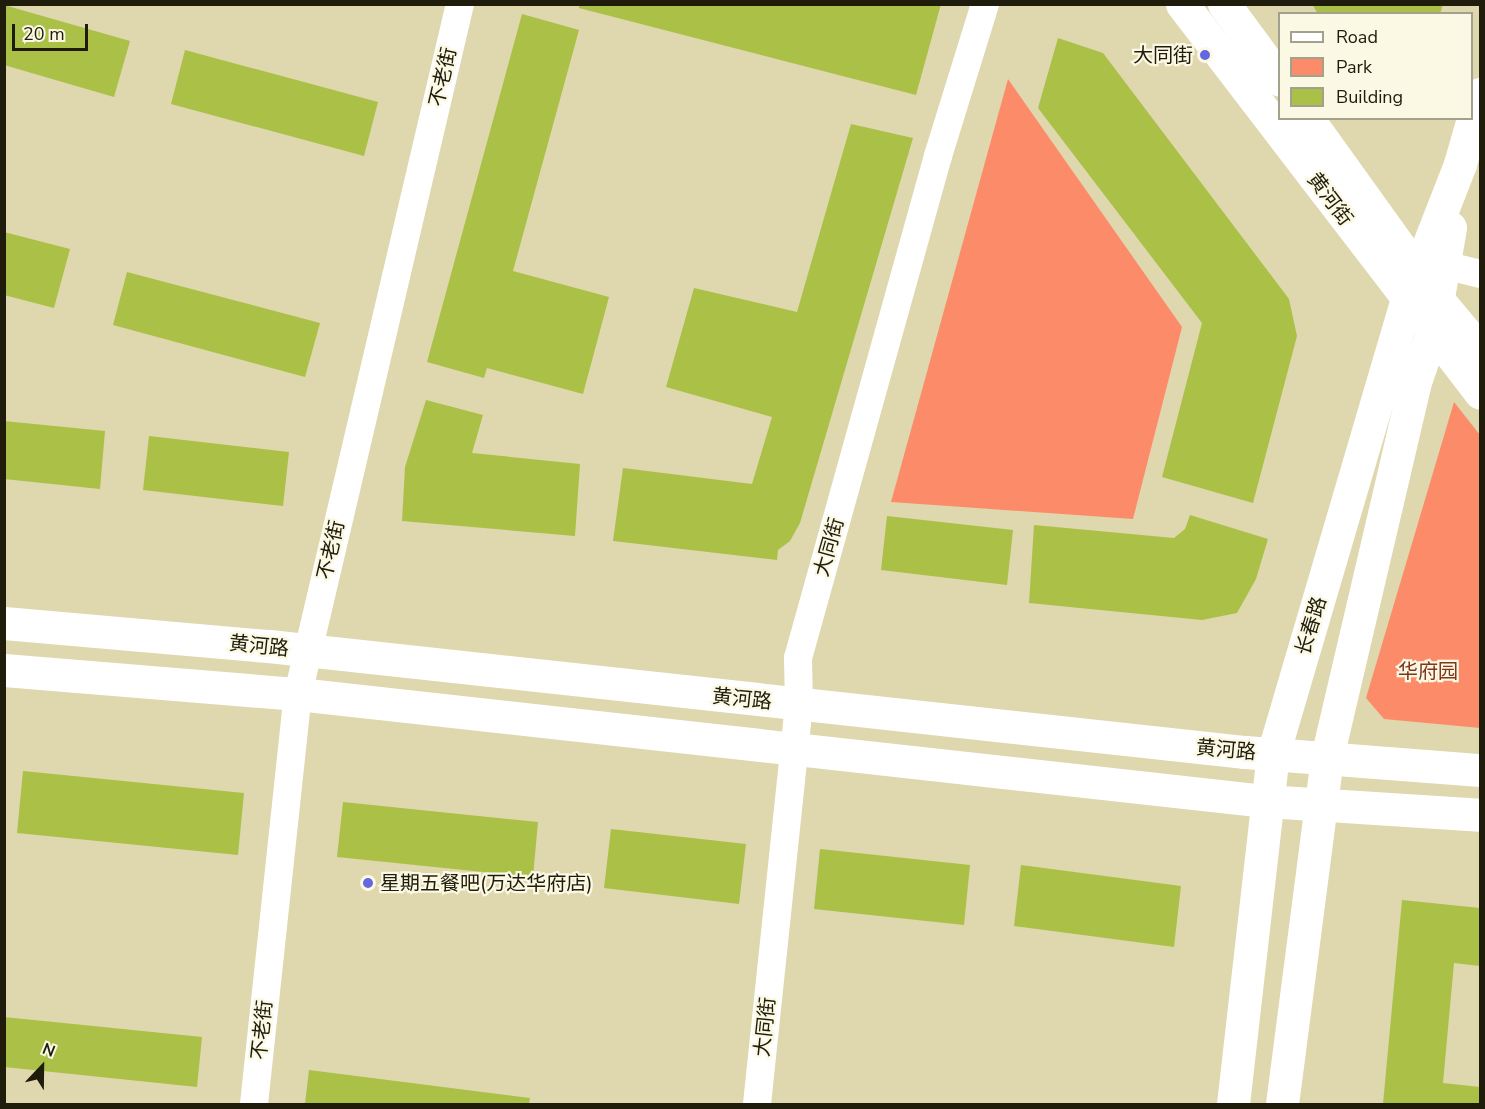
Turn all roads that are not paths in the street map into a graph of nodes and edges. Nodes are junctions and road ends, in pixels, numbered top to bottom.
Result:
1 (460, 4) edge
2 (985, 4) edge
3 (1182, 4) edge
4 (1224, 4) edge
5 (1278, 77) edge
6 (1480, 94) edge
7 (1278, 114) edge
8 (1473, 118) edge
9 (1284, 120) edge
10 (1308, 120) edge
11 (1473, 120) edge
12 (1480, 274) edge
13 (1427, 284) junction
14 (1432, 332) junction
15 (1480, 350) edge
16 (1480, 393) edge
17 (4, 623) edge
18 (308, 651) junction
19 (4, 670) edge
20 (298, 694) junction
21 (799, 706) junction
22 (795, 750) junction
23 (1273, 753) junction
24 (1327, 757) junction
25 (1480, 770) edge
26 (1266, 801) junction
27 (1320, 805) junction
28 (1480, 815) edge
29 (254, 1104) edge
30 (757, 1104) edge
31 (1233, 1104) edge
32 (1282, 1104) edge

1 - 18 street, 不老街
2 - 21 street, 大同街
3 - 7 main road, 黄河街
4 - 5 main road
6 - 8 main road, 长春路
9 - 13 main road, 黄河街
10 - 13 main road, 黄河街
11 - 13 main road, 长春路
12 - 13 street
13 - 14 main road, 黄河街
13 - 15 main road, 黄河街
13 - 23 main road, 长春路
14 - 16 main road, 黄河街
14 - 24 main road
17 - 18 main road, 黄河路
18 - 20 street, 不老街
18 - 21 main road, 黄河路
19 - 20 main road
20 - 22 main road
20 - 29 street, 不老街
21 - 22 street, 大同街
21 - 23 main road, 黄河路
22 - 26 main road
22 - 30 street, 大同街
23 - 24 main road, 黄河路
23 - 26 main road, 长春路
24 - 25 main road, 黄河路
24 - 27 main road
26 - 27 main road
26 - 31 main road, 长春路
27 - 28 main road
27 - 32 main road

